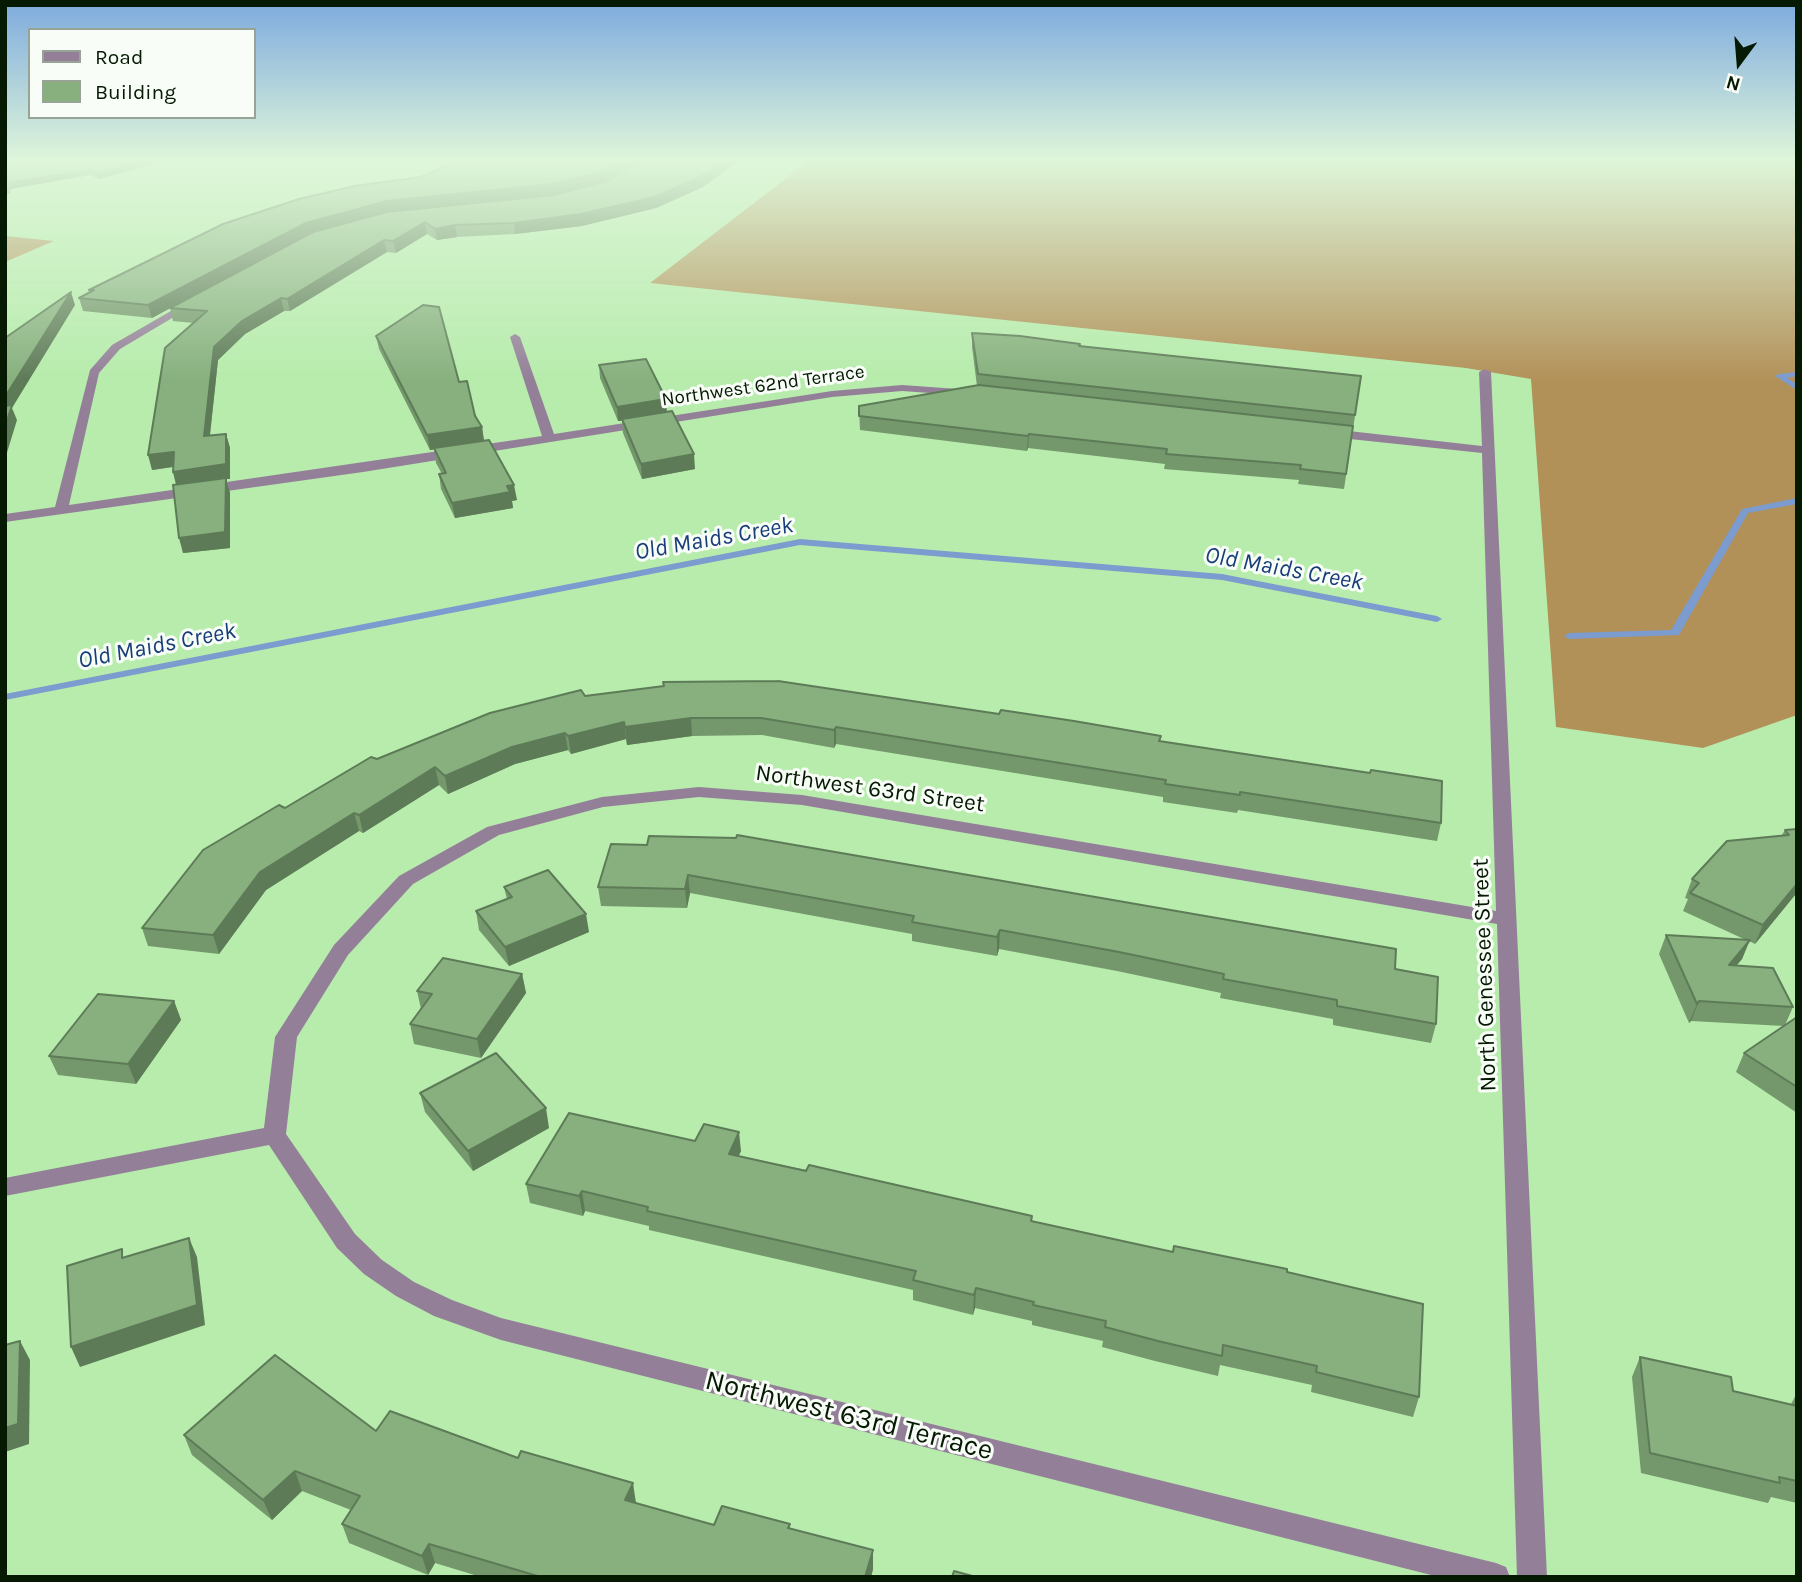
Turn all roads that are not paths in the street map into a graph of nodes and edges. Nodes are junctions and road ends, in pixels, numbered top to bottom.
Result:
1 (205, 295) edge
2 (515, 337) dead end
3 (1485, 372) dead end
4 (984, 394) edge
5 (1311, 430) edge
6 (549, 438) junction
7 (1487, 450) junction
8 (61, 511) junction
9 (5, 518) edge
10 (1507, 919) junction
11 (275, 1135) junction
12 (5, 1187) edge
13 (1496, 1577) edge
14 (1532, 1577) edge

1 - 8 street
2 - 6 street
3 - 7 street, North Genessee Street
4 - 6 street, Northwest 62nd Terrace
5 - 7 street
6 - 8 street, Northwest 62nd Terrace
7 - 10 street, North Genessee Street
8 - 9 street, Northwest 62nd Terrace
10 - 11 street, Northwest 63rd Street
10 - 14 street, North Genessee Street
11 - 12 street
11 - 13 street, Northwest 63rd Terrace

